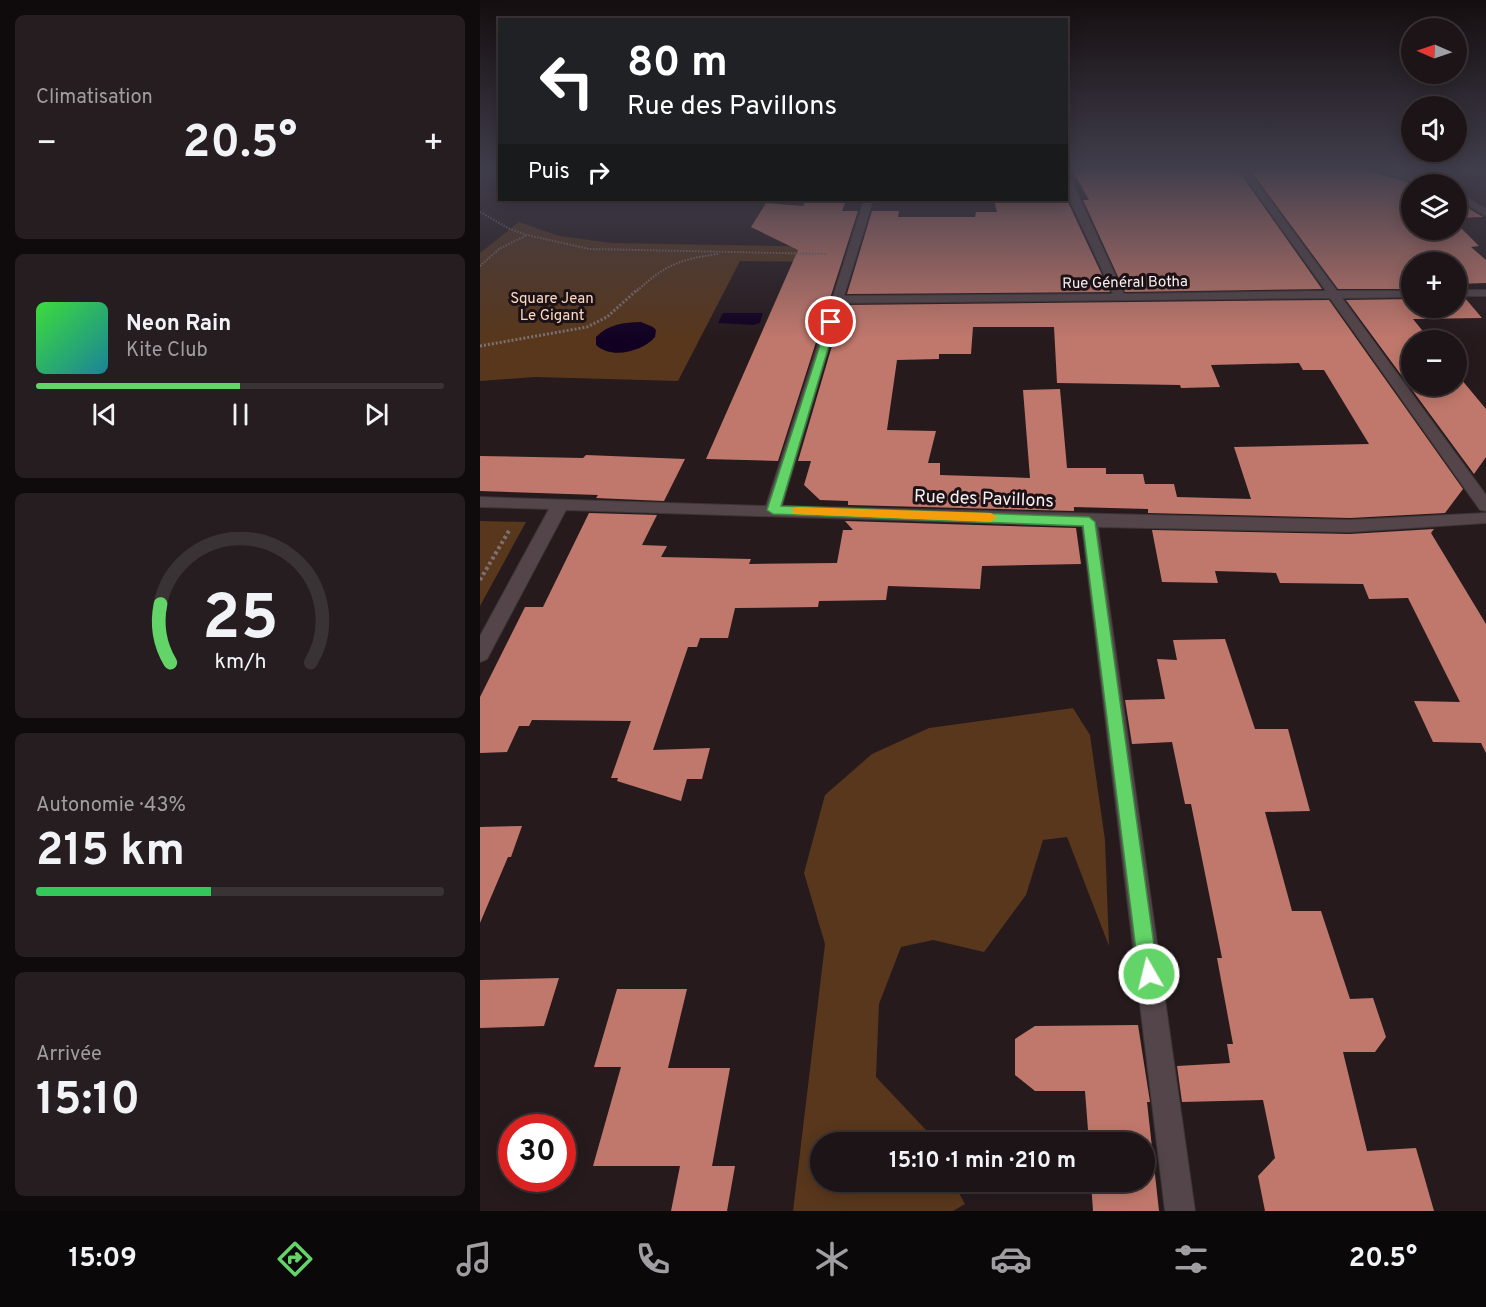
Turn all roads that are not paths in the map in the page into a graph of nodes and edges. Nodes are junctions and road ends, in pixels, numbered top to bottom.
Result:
1 (860, 227) edge
2 (1087, 227) edge
3 (1285, 227) edge
4 (1467, 293) edge
5 (1486, 293) edge
6 (1401, 294) edge
7 (1334, 295) junction
8 (1120, 297) junction
9 (838, 300) junction
10 (480, 501) edge
11 (563, 504) junction
12 (1486, 507) edge
13 (773, 510) junction
14 (1486, 518) edge
15 (1089, 522) junction
16 (480, 654) edge
17 (1180, 1211) edge

1 - 9 street
2 - 8 street
3 - 7 street
4 - 5 street
6 - 7 street, Rue Général Botha
7 - 8 street, Rue Général Botha
7 - 12 street
8 - 9 street, Rue Général Botha
9 - 13 street
10 - 11 street, Rue des Pavillons
11 - 13 street, Rue des Pavillons
11 - 16 street
13 - 15 street, Rue des Pavillons
14 - 15 street, Rue des Pavillons
15 - 17 street

